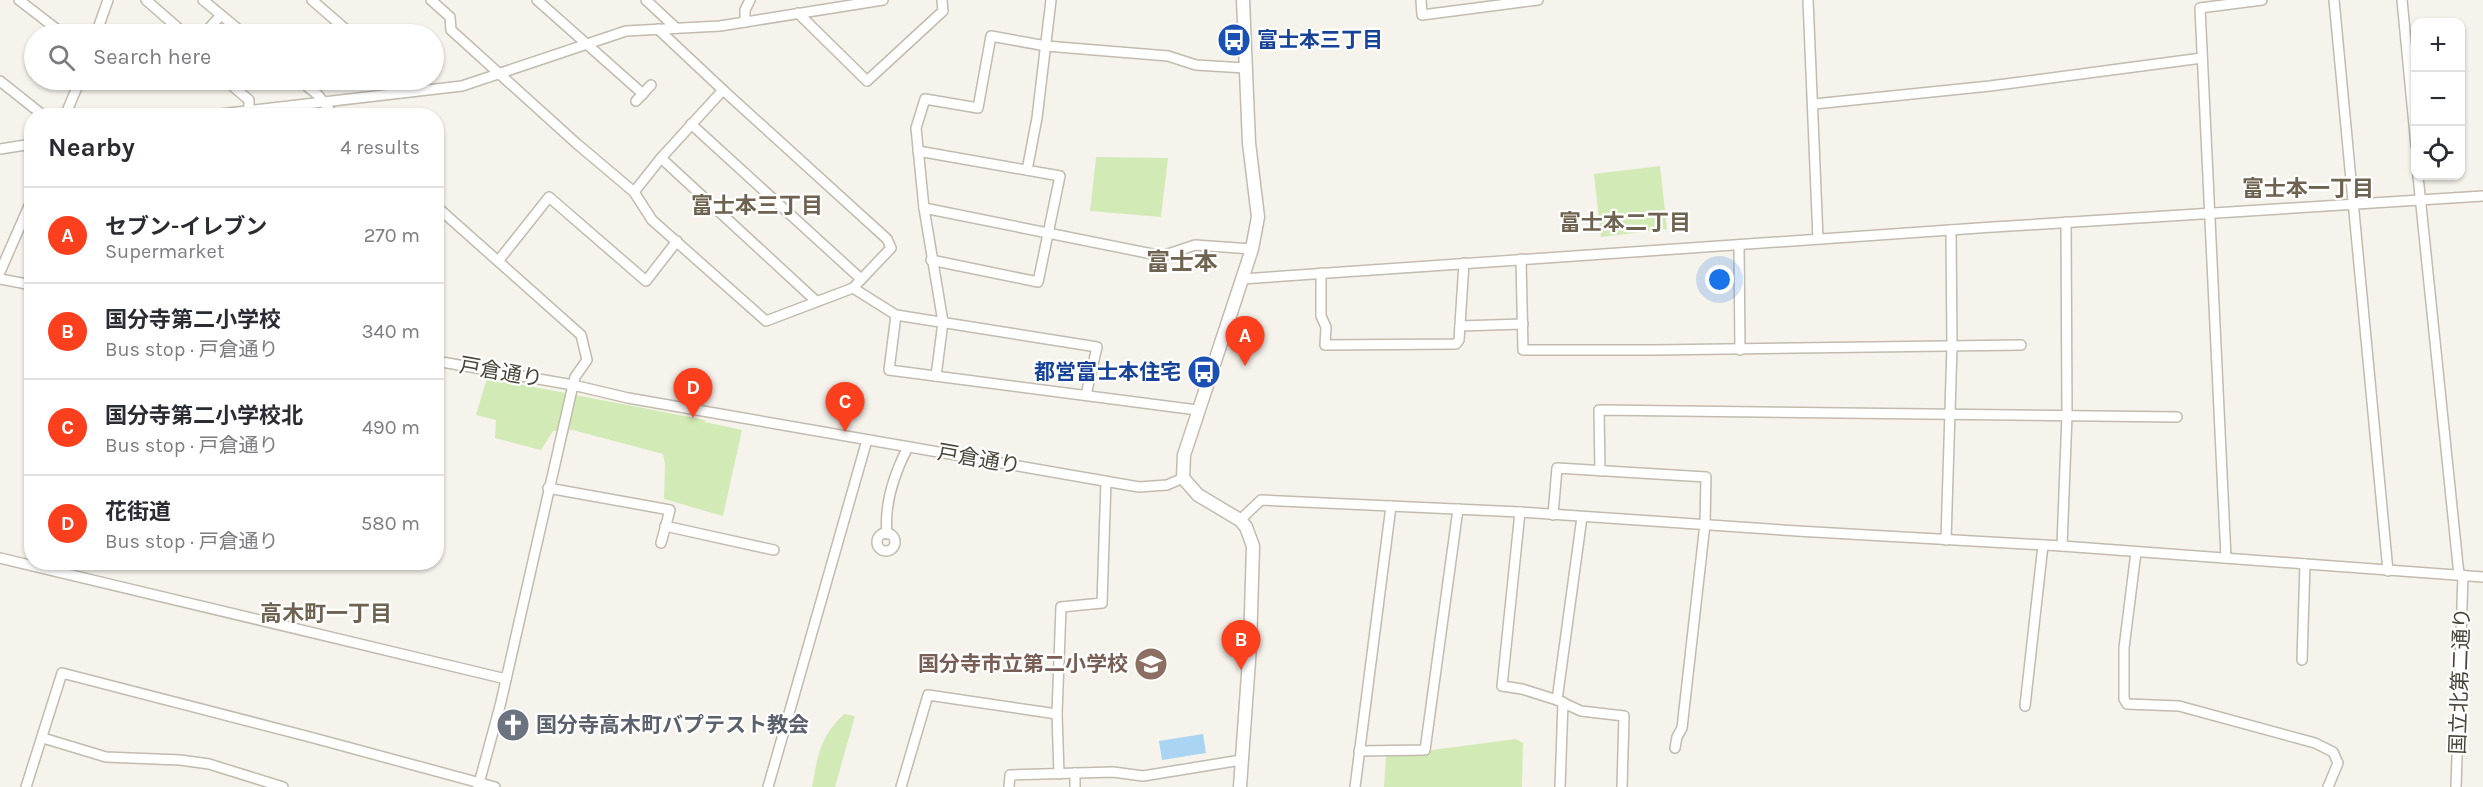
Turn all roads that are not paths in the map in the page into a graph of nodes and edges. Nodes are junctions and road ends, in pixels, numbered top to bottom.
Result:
1 (19, 0) edge
2 (108, 0) edge
3 (146, 0) edge
4 (203, 0) edge
5 (312, 0) edge
6 (431, 0) edge
7 (537, 0) edge
8 (646, 0) edge
9 (750, 0) edge
10 (883, 0) edge
11 (942, 0) edge
12 (1051, 0) edge
13 (1243, 0) edge
14 (1421, 0) edge
15 (1538, 0) edge
16 (1808, 0) edge
17 (2262, 0) edge
18 (2334, 0) edge
19 (2402, 0) edge
20 (798, 13) junction
21 (221, 15) junction
22 (745, 22) junction
23 (50, 24) edge
24 (100, 24) edge
25 (174, 24) edge
26 (213, 24) edge
27 (232, 24) edge
28 (340, 24) edge
29 (676, 28) junction
30 (657, 29) junction
31 (586, 44) junction
32 (1046, 46) junction
33 (2202, 58) junction
34 (1245, 68) junction
35 (502, 73) junction
36 (0, 81) edge
37 (651, 85) dead end
38 (444, 88) edge
39 (76, 90) edge
40 (237, 90) edge
41 (310, 90) edge
42 (424, 90) edge
43 (723, 90) junction
44 (415, 91) joint
45 (325, 103) junction
46 (1814, 104) junction
47 (34, 108) edge
48 (68, 108) edge
49 (249, 108) edge
50 (271, 108) edge
51 (327, 108) edge
52 (691, 124) junction
53 (2413, 126) edge
54 (24, 145) edge
55 (0, 149) edge
56 (918, 151) junction
57 (661, 158) junction
58 (1027, 170) junction
59 (2418, 180) edge
60 (634, 192) junction
61 (2483, 196) edge
62 (2419, 200) junction
63 (2353, 206) junction
64 (924, 208) junction
65 (444, 213) edge
66 (2208, 213) junction
67 (24, 217) edge
68 (2066, 222) junction
69 (1952, 230) junction
70 (1048, 233) junction
71 (1818, 239) junction
72 (677, 241) junction
73 (1739, 244) junction
74 (1252, 249) junction
75 (1521, 259) junction
76 (931, 260) junction
77 (499, 261) junction
78 (1464, 263) junction
79 (0, 272) edge
80 (1321, 273) junction
81 (0, 279) edge
82 (861, 279) junction
83 (1242, 279) junction
84 (24, 284) edge
85 (853, 288) junction
86 (816, 301) junction
87 (896, 315) junction
88 (944, 322) junction
89 (1523, 324) junction
90 (1460, 326) junction
91 (2021, 345) dead end
92 (1952, 346) junction
93 (1740, 350) junction
94 (444, 362) edge
95 (936, 376) junction
96 (573, 385) junction
97 (1086, 394) junction
98 (1197, 410) junction
99 (1949, 413) junction
100 (2067, 415) junction
101 (2177, 417) dead end
102 (867, 440) junction
103 (908, 447) junction
104 (1600, 471) junction
105 (1183, 478) junction
106 (1106, 481) junction
107 (548, 488) junction
108 (1391, 506) junction
109 (1458, 509) junction
110 (1520, 512) junction
111 (1552, 515) junction
112 (1582, 517) junction
113 (1240, 520) junction
114 (1705, 524) junction
115 (665, 526) junction
116 (886, 534) dead end
117 (1946, 540) junction
118 (661, 543) dead end
119 (2043, 545) junction
120 (2062, 546) junction
121 (774, 550) dead end
122 (2136, 552) junction
123 (0, 558) edge
124 (2226, 558) junction
125 (24, 564) edge
126 (2305, 564) junction
127 (50, 570) edge
128 (2388, 571) junction
129 (2461, 575) junction
130 (2483, 577) edge
131 (2302, 660) dead end
132 (506, 679) junction
133 (1560, 701) junction
134 (2025, 706) dead end
135 (1057, 714) junction
136 (43, 738) junction
137 (1675, 748) dead end
138 (1359, 751) junction
139 (1241, 760) junction
140 (1075, 773) junction
141 (1059, 774) junction
142 (478, 785) edge
143 (26, 787) edge
144 (283, 787) edge
145 (495, 787) edge
146 (768, 787) edge
147 (901, 787) edge
148 (1009, 787) edge
149 (1075, 787) edge
150 (1240, 787) edge
151 (1355, 787) edge
152 (1560, 787) edge
153 (1622, 787) edge
154 (2328, 787) edge
155 (2456, 787) edge

1 - 23 street
2 - 24 street
3 - 25 street
4 - 21 street
5 - 28 street
6 - 35 street
7 - 31 street
8 - 29 street
9 - 22 street
10 - 20 street
11 - 20 street
12 - 32 street
13 - 34 street
14 - 15 street
16 - 46 street
17 - 33 street
18 - 63 street
19 - 53 street
20 - 22 street
21 - 26 street
21 - 27 street
22 - 29 street
29 - 30 street
30 - 31 street
30 - 43 street
31 - 35 street
31 - 37 street
32 - 34 street
32 - 56 street
32 - 58 street
33 - 46 street
33 - 66 street
34 - 74 street
35 - 38 street
35 - 60 street
36 - 47 street
39 - 48 street
40 - 49 street
41 - 45 street
42 - 44 street
43 - 52 street
43 - 82 street
44 - 45 street
45 - 50 street
45 - 51 street
46 - 71 street
52 - 57 street
52 - 82 street
54 - 55 street
56 - 58 street
56 - 64 street
57 - 60 street
57 - 86 street
58 - 70 street
59 - 62 street, 国立北第二通り
60 - 72 street
61 - 62 street
62 - 63 street
62 - 129 street, 国立北第二通り
63 - 66 street
63 - 128 street
64 - 70 street
64 - 76 street
65 - 77 street
66 - 68 street
66 - 124 street
67 - 79 street
68 - 69 street
68 - 100 street
69 - 71 street
69 - 92 street
70 - 74 street
70 - 76 street
71 - 73 street
72 - 77 street
72 - 86 street
73 - 75 street
73 - 93 street
74 - 83 street
75 - 78 street
75 - 89 street
76 - 88 street
77 - 96 street
78 - 80 street
78 - 90 street
80 - 83 street
80 - 90 street
81 - 84 street
82 - 85 street
83 - 98 street
85 - 86 street
85 - 87 street
87 - 88 street
87 - 95 street
88 - 95 street
88 - 97 street
89 - 90 street
89 - 93 street
91 - 92 street
92 - 93 street
92 - 99 street
94 - 96 street, 戸倉通り
95 - 97 street
96 - 102 street, 戸倉通り
96 - 107 street
97 - 98 street
98 - 105 street
99 - 100 street
99 - 104 street
99 - 117 street
100 - 101 street
100 - 120 street
102 - 103 street, 戸倉通り
102 - 146 street
103 - 106 street, 戸倉通り
103 - 116 street
104 - 111 street
104 - 114 street
105 - 106 street, 戸倉通り
105 - 113 street
106 - 135 street
107 - 115 street
107 - 132 street
108 - 109 street
108 - 113 street
108 - 138 street
109 - 110 street
109 - 138 street
110 - 111 street
110 - 133 street
111 - 112 street
112 - 114 street
112 - 133 street
113 - 139 street
114 - 117 street
114 - 137 street
115 - 118 street
115 - 121 street
117 - 119 street
119 - 120 street
119 - 134 street
120 - 122 street
122 - 124 street
122 - 154 street
123 - 125 street
124 - 126 street
126 - 128 street
126 - 131 street
127 - 132 street
128 - 129 street
129 - 130 street
129 - 155 street, 国立北第二通り
132 - 142 street
133 - 152 street
133 - 153 street
135 - 141 street
135 - 147 street
136 - 142 street
136 - 143 street
136 - 144 street
138 - 151 street
139 - 140 street
139 - 150 street
140 - 141 street
140 - 149 street
141 - 148 street
142 - 145 street

